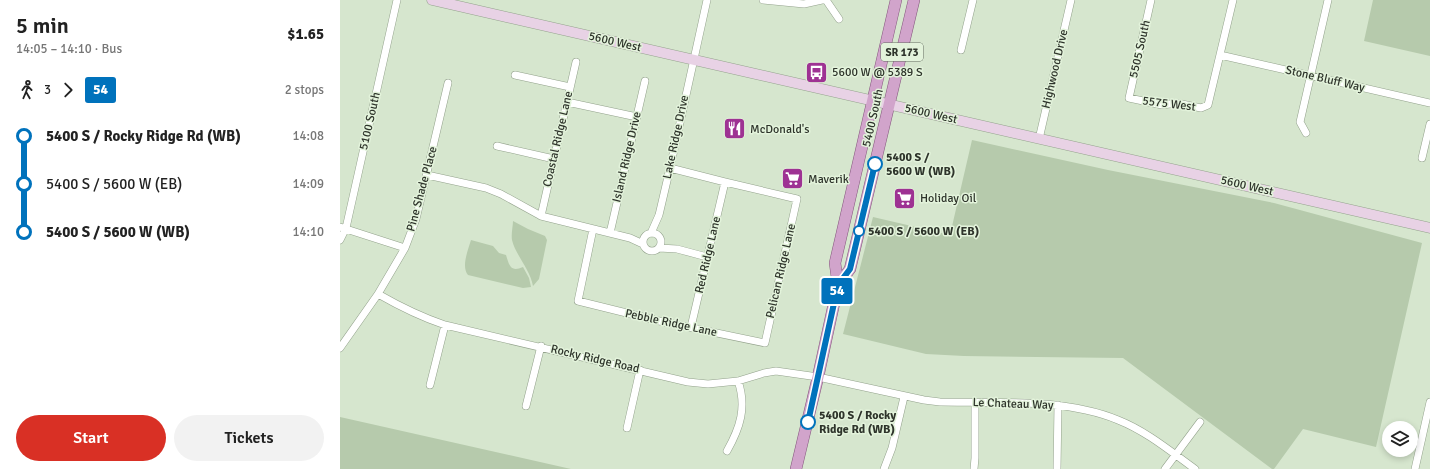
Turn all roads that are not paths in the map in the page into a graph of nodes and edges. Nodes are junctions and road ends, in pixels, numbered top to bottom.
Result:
1 (397, 0) edge
2 (432, 0) edge
3 (707, 0) edge
4 (763, 0) edge
5 (822, 0) edge
6 (826, 0) edge
7 (896, 0) edge
8 (914, 0) edge
9 (973, 0) edge
10 (1071, 0) edge
11 (1151, 0) edge
12 (1232, 0) edge
13 (1328, 0) edge
14 (839, 19) dead end
15 (961, 50) dead end
16 (1220, 55) junction
17 (693, 60) junction
18 (576, 62) dead end
19 (515, 75) dead end
20 (1310, 75) junction
21 (645, 81) dead end
22 (448, 83) dead end
23 (570, 87) junction
24 (1129, 98) joint
25 (872, 101) junction
26 (567, 102) junction
27 (1430, 103) edge
28 (890, 104) junction
29 (637, 117) junction
30 (1430, 124) edge
31 (1306, 133) dead end
32 (1039, 139) junction
33 (497, 146) dead end
34 (1422, 158) dead end
35 (554, 159) junction
36 (670, 168) junction
37 (427, 175) junction
38 (725, 182) junction
39 (541, 216) junction
40 (343, 228) edge
41 (1430, 228) edge
42 (593, 229) junction
43 (610, 233) junction
44 (340, 240) edge
45 (653, 240) junction
46 (405, 248) junction
47 (707, 257) junction
48 (838, 285) junction
49 (378, 294) junction
50 (445, 325) junction
51 (691, 327) junction
52 (765, 343) joint
53 (540, 346) junction
54 (340, 348) edge
55 (640, 370) junction
56 (818, 377) junction
57 (738, 381) junction
58 (430, 386) dead end
59 (904, 397) junction
60 (1430, 402) edge
61 (975, 403) junction
62 (1058, 405) junction
63 (526, 406) dead end
64 (1200, 422) dead end
65 (627, 428) dead end
66 (727, 452) dead end
67 (1175, 455) junction
68 (796, 469) edge
69 (884, 469) edge
70 (974, 469) edge
71 (1057, 469) edge
72 (1165, 469) edge
73 (1195, 469) edge
74 (1415, 469) edge

1 - 40 street, 5100 South
2 - 17 main road, 5600 West
3 - 17 street, Lake Ridge Drive
4 - 5 street
6 - 14 street
7 - 25 main road, 5400 South / SR 173
8 - 28 main road, 5400 South / SR 173
9 - 15 street
10 - 32 street, Highwood Drive
11 - 24 street, 5505 South
12 - 16 street
13 - 20 street
16 - 20 street, Stone Bluff Way
16 - 24 street, 5575 West
17 - 25 main road, 5600 West
17 - 36 street, Lake Ridge Drive
18 - 23 street, Coastal Ridge Lane
19 - 23 street
20 - 27 street, Stone Bluff Way
20 - 31 street
21 - 29 street, Island Ridge Drive
22 - 37 street, Pine Shade Place
23 - 26 street, Coastal Ridge Lane
25 - 28 main road, 5600 West
25 - 48 main road, 5400 South / SR 173
26 - 29 street
26 - 35 street, Coastal Ridge Lane
28 - 32 main road, 5600 West
28 - 48 main road, 5400 South / SR 173
29 - 43 street, Island Ridge Drive
30 - 34 street
32 - 41 main road, 5600 West
33 - 35 street
35 - 39 street, Coastal Ridge Lane
36 - 38 street
36 - 45 street, Lake Ridge Drive
37 - 39 street
37 - 46 street, Pine Shade Place
38 - 47 street, Red Ridge Lane
38 - 52 street, Pelican Ridge Lane
39 - 42 street
40 - 44 street, 5100 South
40 - 46 street
42 - 43 street
42 - 51 street, Pebble Ridge Lane
43 - 45 street
45 - 47 street
46 - 49 street, Pine Shade Place
47 - 51 street, Red Ridge Lane
48 - 56 main road, 5400 South / SR 173
49 - 50 street, Rocky Ridge Road
49 - 54 street, Pine Shade Place
50 - 53 street, Rocky Ridge Road
50 - 58 street
51 - 52 street, Pebble Ridge Lane
53 - 55 street, Rocky Ridge Road
53 - 63 street
55 - 57 street, Rocky Ridge Road
55 - 65 street
56 - 57 street, Rocky Ridge Road
56 - 59 street, Le Chateau Way
56 - 68 main road, 5400 South / SR 173
57 - 66 street
59 - 61 street, Le Chateau Way
59 - 69 street
60 - 74 street
61 - 62 street, Le Chateau Way
61 - 70 street
62 - 67 street, Le Chateau Way
62 - 71 street
64 - 67 street
67 - 72 street
67 - 73 street, Le Chateau Way

